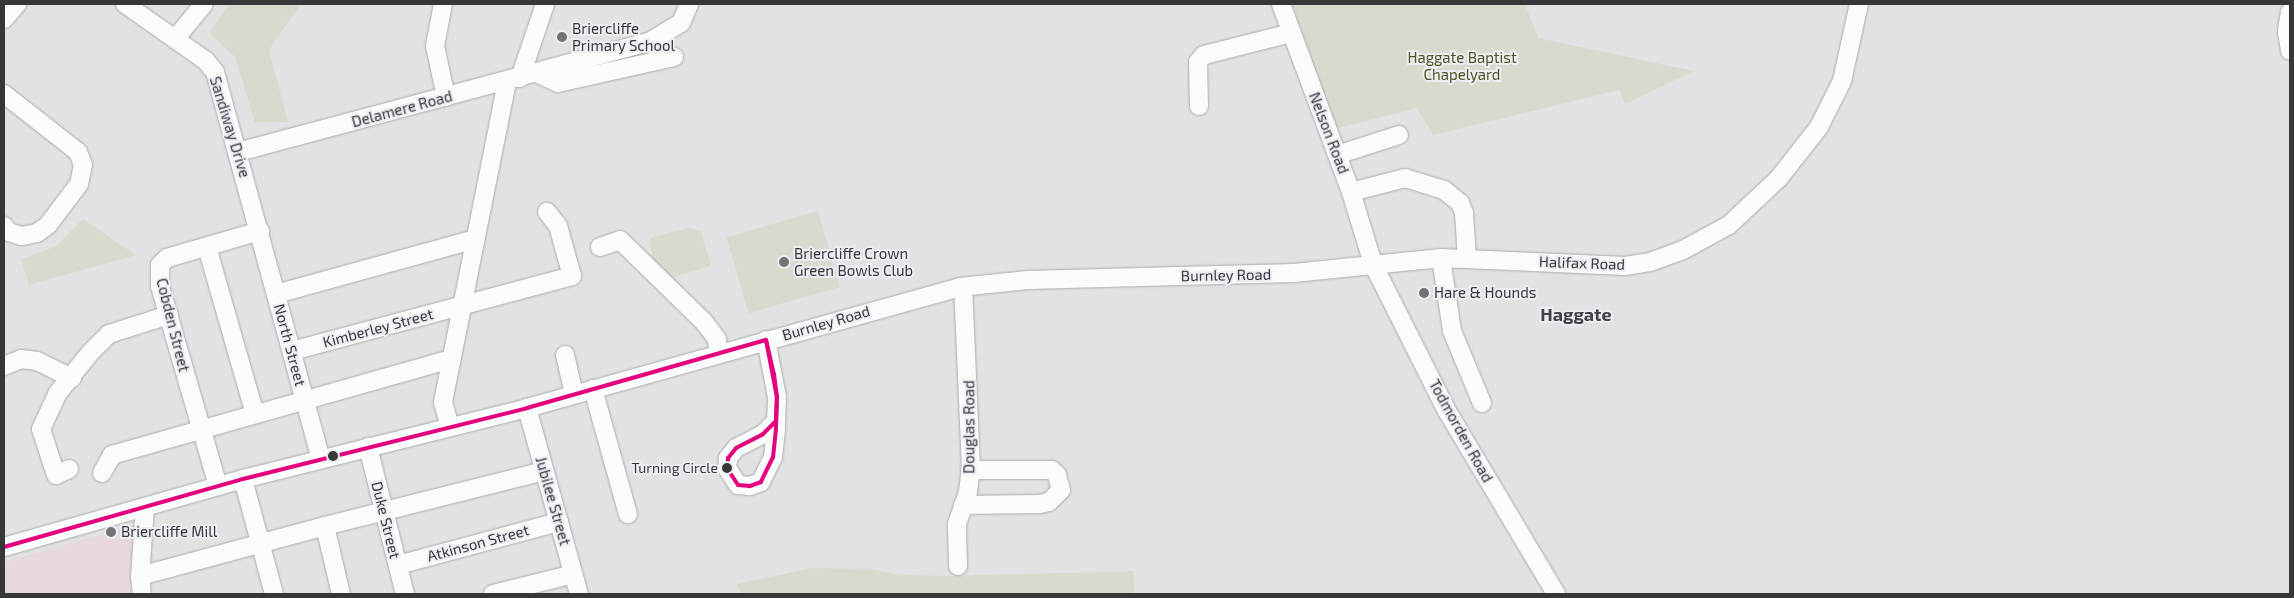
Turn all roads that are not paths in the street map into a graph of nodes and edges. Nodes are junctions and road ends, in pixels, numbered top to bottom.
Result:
1 (17, 4) edge
2 (126, 4) edge
3 (204, 4) edge
4 (443, 4) edge
5 (545, 4) edge
6 (688, 4) edge
7 (1281, 4) edge
8 (1859, 4) edge
9 (2290, 12) edge
10 (4, 19) edge
11 (1291, 33) junction
12 (175, 40) junction
13 (2290, 51) edge
14 (674, 58) dead end
15 (521, 77) junction
16 (4, 94) edge
17 (446, 97) junction
18 (1198, 106) dead end
19 (1399, 135) dead end
20 (238, 152) junction
21 (1337, 155) junction
22 (1351, 192) junction
23 (547, 212) dead end
24 (4, 226) edge
25 (260, 232) junction
26 (476, 239) junction
27 (207, 246) junction
28 (600, 247) dead end
29 (1441, 258) junction
30 (1467, 258) junction
31 (1373, 264) junction
32 (963, 287) junction
33 (276, 294) junction
34 (464, 305) junction
35 (169, 315) junction
36 (766, 340) junction
37 (292, 351) junction
38 (719, 353) junction
39 (565, 355) dead end
40 (452, 360) junction
41 (4, 366) edge
42 (72, 378) junction
43 (593, 389) junction
44 (574, 394) junction
45 (306, 400) junction
46 (1482, 403) dead end
47 (527, 408) junction
48 (255, 414) junction
49 (776, 421) dead end
50 (450, 426) junction
51 (201, 429) junction
52 (368, 447) junction
53 (321, 459) junction
54 (544, 470) junction
55 (970, 470) junction
56 (102, 473) dead end
57 (58, 474) dead end
58 (243, 479) junction
59 (218, 486) junction
60 (963, 505) junction
61 (145, 507) junction
62 (384, 510) junction
63 (628, 514) dead end
64 (559, 522) junction
65 (325, 526) junction
66 (260, 543) junction
67 (4, 547) edge
68 (398, 565) junction
69 (958, 566) dead end
70 (574, 574) junction
71 (140, 576) junction
72 (142, 594) edge
73 (273, 594) edge
74 (342, 594) edge
75 (405, 594) edge
76 (493, 594) edge
77 (579, 594) edge
78 (1556, 594) edge

1 - 10 street
2 - 12 street, Sandiway Drive
3 - 12 street
4 - 17 street
5 - 15 street
6 - 15 street, Delamere Road
7 - 11 street, Nelson Road
8 - 30 street, Halifax Road
9 - 13 street
11 - 18 street
11 - 21 street, Nelson Road
12 - 20 street, Sandiway Drive
14 - 15 street
15 - 17 street, Delamere Road
15 - 26 street
16 - 24 street
17 - 20 street, Delamere Road
19 - 21 street
20 - 25 street, Sandiway Drive
21 - 22 street, Nelson Road
22 - 30 street
22 - 31 street, Nelson Road
23 - 34 street, Kimberley Street
25 - 27 street, Cobden Street
25 - 33 street, North Street
26 - 33 street
26 - 34 street
27 - 35 street, Cobden Street
27 - 48 street
28 - 38 street
29 - 30 street, Halifax Road
29 - 31 street, Halifax Road
29 - 46 street
31 - 32 street, Burnley Road
31 - 78 street, Todmorden Road
32 - 36 street, Burnley Road
32 - 55 street, Douglas Road
33 - 37 street, North Street
34 - 37 street, Kimberley Street
34 - 40 street
35 - 42 street
35 - 51 street, Cobden Street
36 - 38 street, Burnley Road
36 - 49 street
37 - 45 street, North Street
38 - 43 street, Burnley Road
39 - 44 street
40 - 45 street
40 - 50 street
41 - 42 street
42 - 57 street
43 - 44 street, Burnley Road
43 - 63 street
44 - 47 street, Burnley Road
45 - 48 street
45 - 53 street, North Street
47 - 50 street, Burnley Road
47 - 54 street, Jubilee Street
48 - 51 street
50 - 52 street, Burnley Road
51 - 56 street
51 - 59 street, Cobden Street
52 - 53 street, Burnley Road
52 - 62 street, Duke Street
53 - 58 street, Burnley Road
54 - 62 street
54 - 64 street, Jubilee Street
55 - 60 street, Douglas Road
55 - 60 street
58 - 59 street, Burnley Road
58 - 66 street
59 - 61 street, Burnley Road
60 - 69 street, Douglas Road
61 - 67 street, Burnley Road
61 - 71 street
62 - 65 street
62 - 68 street, Duke Street
64 - 68 street, Atkinson Street
64 - 70 street, Jubilee Street
65 - 66 street
65 - 74 street
66 - 71 street
66 - 73 street
68 - 75 street, Duke Street
70 - 76 street
70 - 77 street, Jubilee Street
71 - 72 street

